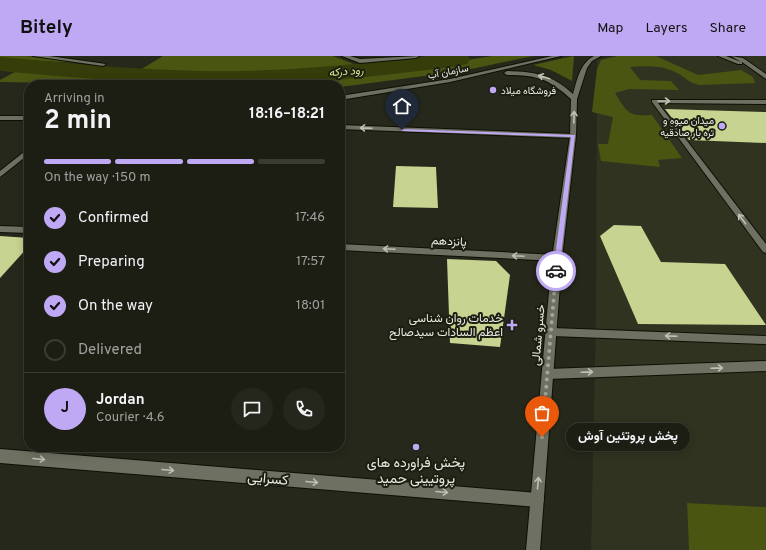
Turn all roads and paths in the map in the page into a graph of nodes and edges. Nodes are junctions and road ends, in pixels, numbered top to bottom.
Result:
1 (36, 56) edge
2 (345, 56) edge
3 (416, 56) edge
4 (558, 56) edge
5 (598, 56) edge
6 (721, 56) edge
7 (734, 56) edge
8 (46, 57) edge
9 (103, 64) dead end
10 (750, 66) junction
11 (489, 73) junction
12 (766, 77) edge
13 (345, 97) edge
14 (574, 99) junction
15 (766, 102) edge
16 (0, 118) edge
17 (24, 118) edge
18 (345, 127) edge
19 (573, 136) junction
20 (24, 154) edge
21 (0, 175) edge
22 (0, 229) edge
23 (24, 230) edge
24 (345, 247) edge
25 (766, 250) edge
26 (557, 258) junction
27 (552, 332) junction
28 (766, 340) edge
29 (766, 366) edge
30 (548, 374) junction
31 (0, 456) edge
32 (537, 500) junction
33 (533, 550) edge

1 - 8 main road
2 - 3 main road
4 - 11 main road, سازمان آب
5 - 14 main road
6 - 10 main road
7 - 10 main road
8 - 9 main road
10 - 12 main road
11 - 13 main road, سازمان آب
14 -> 11 main road
19 -> 14 main road, خسرو شمالی
25 -> 15 main road
16 - 17 main road
19 -> 18 main road
19 - 26 main road, خسرو شمالی
20 - 21 main road
22 - 23 main road
26 -> 24 main road, پانزدهم
26 - 27 main road, خسرو شمالی
28 -> 27 main road
27 - 30 main road, خسرو شمالی
30 -> 29 main road
32 -> 30 main road, خسرو شمالی
31 -> 32 main road, کسرایی
32 - 33 main road, خسرو شمالی

